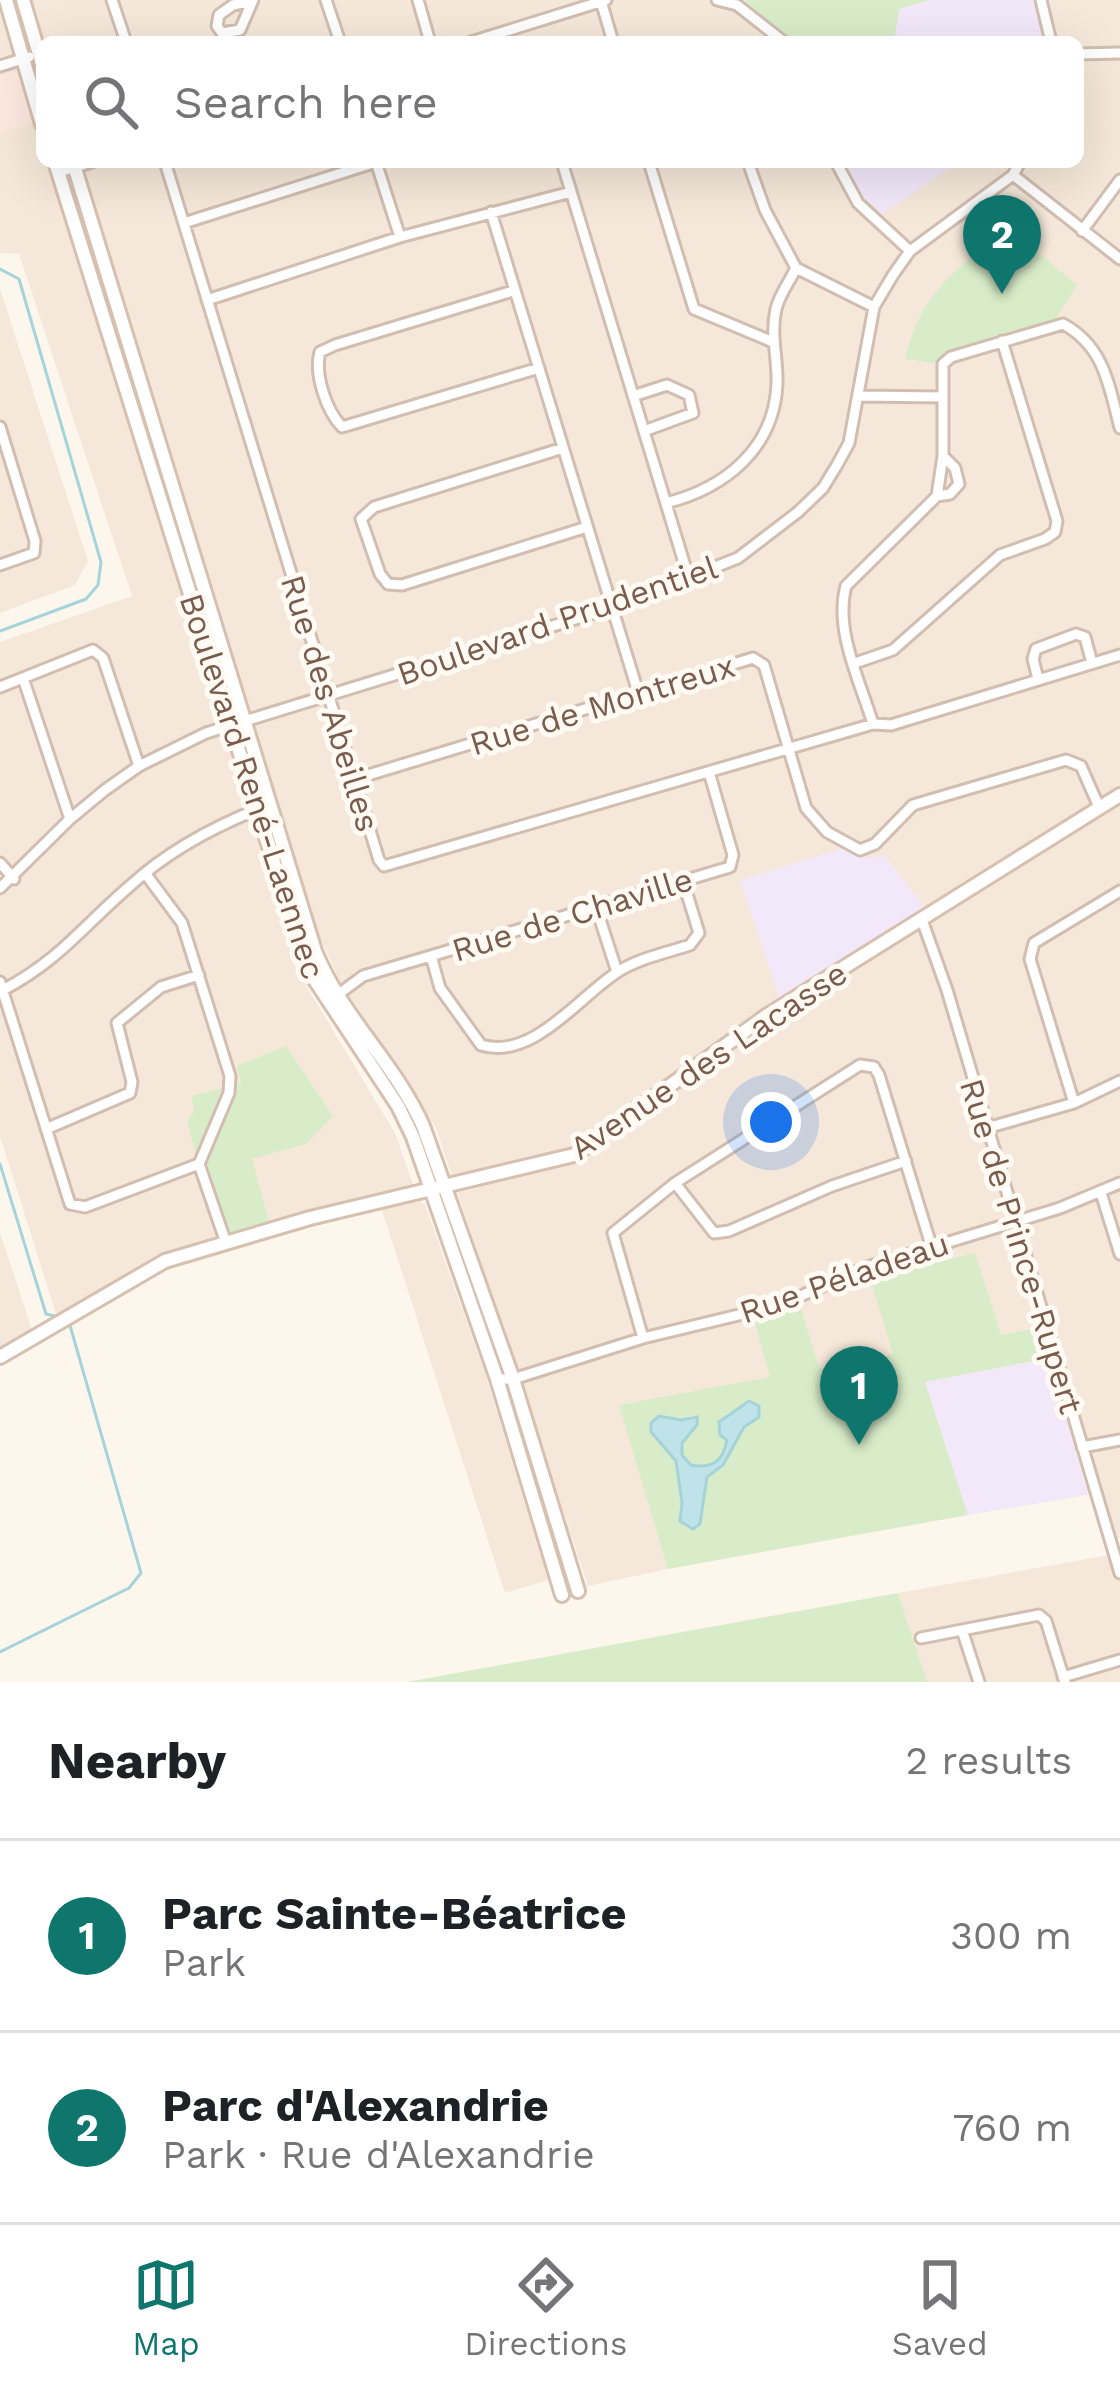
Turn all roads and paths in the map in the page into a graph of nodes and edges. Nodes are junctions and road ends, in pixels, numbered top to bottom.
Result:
1 (6, 0) edge
2 (23, 0) edge
3 (112, 0) edge
4 (326, 0) edge
5 (418, 0) edge
6 (604, 0) edge
7 (717, 0) edge
8 (1041, 0) edge
9 (738, 3) edge
10 (520, 26) junction
11 (124, 36) edge
12 (338, 36) edge
13 (428, 36) edge
14 (489, 36) edge
15 (523, 36) edge
16 (612, 36) edge
17 (777, 36) edge
18 (1050, 36) edge
19 (36, 45) edge
20 (1120, 52) edge
21 (1084, 54) edge
22 (22, 59) junction
23 (36, 59) edge
24 (0, 66) edge
25 (36, 104) edge
26 (57, 168) edge
27 (75, 168) edge
28 (167, 168) edge
29 (357, 168) edge
30 (378, 168) edge
31 (564, 168) edge
32 (651, 168) edge
33 (750, 168) edge
34 (839, 168) edge
35 (1017, 168) edge
36 (1013, 175) junction
37 (1120, 180) edge
38 (571, 192) junction
39 (491, 212) junction
40 (184, 223) junction
41 (1082, 231) junction
42 (400, 237) junction
43 (910, 251) junction
44 (1120, 259) edge
45 (796, 268) junction
46 (513, 291) junction
47 (207, 300) junction
48 (874, 307) junction
49 (1002, 341) junction
50 (773, 342) junction
51 (538, 368) junction
52 (633, 396) junction
53 (859, 396) junction
54 (944, 397) junction
55 (0, 427) edge
56 (1120, 428) edge
57 (644, 431) junction
58 (563, 448) junction
59 (943, 456) junction
60 (937, 496) junction
61 (666, 502) junction
62 (587, 527) junction
63 (0, 565) edge
64 (689, 579) junction
65 (611, 608) junction
66 (1120, 655) edge
67 (855, 663) junction
68 (1092, 663) junction
69 (23, 678) junction
70 (1038, 679) junction
71 (0, 687) edge
72 (638, 692) junction
73 (330, 696) junction
74 (237, 722) junction
75 (873, 724) junction
76 (788, 749) junction
77 (139, 766) junction
78 (709, 772) junction
79 (355, 779) junction
80 (1120, 795) edge
81 (1099, 807) junction
82 (257, 809) junction
83 (70, 819) junction
84 (0, 863) edge
85 (145, 873) junction
86 (14, 879) junction
87 (683, 881) junction
88 (0, 888) edge
89 (1120, 891) edge
90 (596, 907) junction
91 (922, 920) junction
92 (430, 956) junction
93 (617, 973) junction
94 (199, 975) junction
95 (2, 986) edge
96 (332, 999) junction
97 (1120, 1081) edge
98 (1073, 1103) junction
99 (986, 1128) junction
100 (46, 1130) junction
101 (905, 1161) junction
102 (199, 1164) junction
103 (675, 1183) junction
104 (1120, 1184) edge
105 (437, 1189) junction
106 (1101, 1193) junction
107 (1014, 1221) junction
108 (226, 1243) junction
109 (931, 1245) junction
110 (1120, 1253) edge
111 (643, 1338) junction
112 (0, 1357) edge
113 (496, 1378) junction
114 (513, 1379) junction
115 (1120, 1440) edge
116 (1082, 1447) junction
117 (1120, 1573) edge
118 (578, 1591) dead end
119 (562, 1595) dead end
120 (962, 1630) junction
121 (921, 1638) dead end
122 (1120, 1660) edge
123 (1064, 1679) edge
124 (979, 1682) edge

1 - 22 street
2 - 19 street
3 - 11 street
4 - 12 street
5 - 13 street
6 - 10 street
6 - 16 street
7 - 9 street
8 - 18 street
9 - 17 street
10 - 14 street
10 - 15 street
20 - 21 street
22 - 23 street
22 - 24 street
22 - 25 street
26 - 74 street, Boulevard René-Laennec
27 - 74 street, Boulevard René-Laennec
28 - 40 street, Rue des Abeilles
29 - 40 street
30 - 42 street
31 - 38 street
32 - 50 street
33 - 45 street
34 - 43 street
35 - 36 street, Boulevard Prudentiel
36 - 41 street
36 - 43 street, Boulevard Prudentiel
37 - 41 street
38 - 39 street
38 - 52 street
39 - 42 street
39 - 46 street
40 - 47 street, Rue des Abeilles
41 - 44 street
42 - 47 street
43 - 48 street, Boulevard Prudentiel
45 - 48 street
45 - 50 street
46 - 51 street
46 - 51 street
47 - 73 street, Rue des Abeilles
48 - 53 street, Boulevard Prudentiel
49 - 54 street
49 - 56 street
49 - 67 street
50 - 61 street
51 - 58 street
52 - 57 street
52 - 57 street
53 - 54 street
53 - 64 street, Boulevard Prudentiel
54 - 59 street
55 - 63 street
57 - 61 street
58 - 62 street
58 - 62 street
59 - 60 street
59 - 60 street
60 - 67 street
61 - 64 street
62 - 65 street
64 - 65 street, Boulevard Prudentiel
65 - 72 street
65 - 73 street, Boulevard Prudentiel
66 - 68 street, Rue des Abeilles
67 - 75 street
68 - 70 street, Rue des Abeilles
68 - 70 street
69 - 71 street
69 - 77 street
69 - 83 street
70 - 75 street, Rue des Abeilles
72 - 76 street, Rue de Montreux
72 - 79 street, Rue de Montreux
73 - 74 street, Boulevard Prudentiel
73 - 79 street, Rue des Abeilles
74 - 77 street, Boulevard Prudentiel
74 - 82 street, Boulevard René-Laennec
74 - 96 street, Boulevard René-Laennec
75 - 76 street, Rue des Abeilles
76 - 78 street, Rue des Abeilles
76 - 81 street
77 - 83 street, Boulevard Prudentiel
78 - 79 street, Rue des Abeilles
78 - 87 street, Rue de Chaville
80 - 81 street, Avenue des Lacasse
81 - 91 street, Avenue des Lacasse
82 - 85 street
82 - 96 street, Boulevard René-Laennec
83 - 86 street, Boulevard Prudentiel
84 - 86 street
85 - 94 street
85 - 95 street
86 - 88 street, Boulevard Prudentiel
87 - 90 street, Rue de Chaville
87 - 93 street
89 - 98 street
90 - 92 street, Rue de Chaville
90 - 93 street
91 - 99 street, Rue de Prince-Rupert
91 - 105 street, Avenue des Lacasse
92 - 93 street
92 - 96 street, Rue de Chaville
94 - 100 street
94 - 102 street
95 - 100 street
96 - 105 street, Boulevard René-Laennec
97 - 98 street
98 - 99 street
99 - 107 street, Rue de Prince-Rupert
100 - 102 street
101 - 103 street
101 - 103 street
101 - 109 street
102 - 108 street
103 - 111 street
104 - 106 street, Rue Péladeau
105 - 108 street, Avenue des Lacasse
105 - 113 street, Boulevard René-Laennec
105 - 114 street, Boulevard René-Laennec
106 - 107 street, Rue Péladeau
106 - 110 street
107 - 109 street, Rue Péladeau
107 - 116 street, Rue de Prince-Rupert
108 - 112 street, Avenue des Lacasse
109 - 111 street, Rue Péladeau
111 - 114 street, Rue Péladeau
113 - 114 street, Rue Péladeau
113 - 119 street, Boulevard René-Laennec
114 - 118 street, Boulevard René-Laennec
115 - 116 street
116 - 117 street, Rue de Prince-Rupert
120 - 121 street
120 - 123 street
120 - 124 street
122 - 123 street

